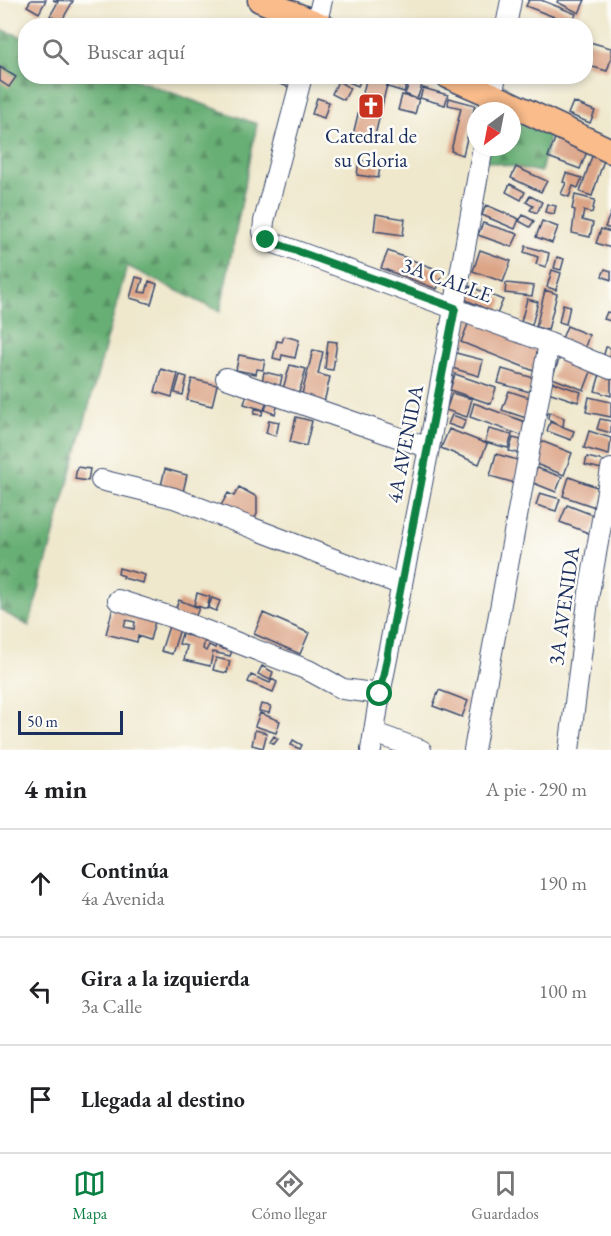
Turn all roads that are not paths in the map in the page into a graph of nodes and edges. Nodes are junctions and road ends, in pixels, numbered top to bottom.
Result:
1 (260, 0) edge
2 (511, 0) edge
3 (319, 18) edge
4 (508, 18) edge
5 (300, 84) edge
6 (468, 84) edge
7 (492, 94) edge
8 (611, 150) edge
9 (481, 156) edge
10 (455, 308) junction
11 (549, 343) junction
12 (611, 369) edge
13 (226, 378) dead end
14 (429, 448) junction
15 (611, 469) edge
16 (101, 480) dead end
17 (402, 585) junction
18 (118, 600) dead end
19 (380, 694) junction
20 (373, 741) edge
21 (421, 750) edge
22 (474, 750) edge
23 (569, 750) edge

1 - 3 main road
2 - 4 street
5 - 10 street, 3A CALLE
6 - 7 main road
7 - 8 main road
9 - 10 street, 4A AVENIDA
10 - 11 street, 3A CALLE
10 - 14 street, 4A AVENIDA
11 - 12 street, 3A CALLE
11 - 22 street
13 - 14 street
14 - 17 street, 4A AVENIDA
15 - 23 street, 3A AVENIDA
16 - 17 street
17 - 19 street, 4A AVENIDA
18 - 19 street
19 - 20 street, 4A AVENIDA
20 - 21 street

